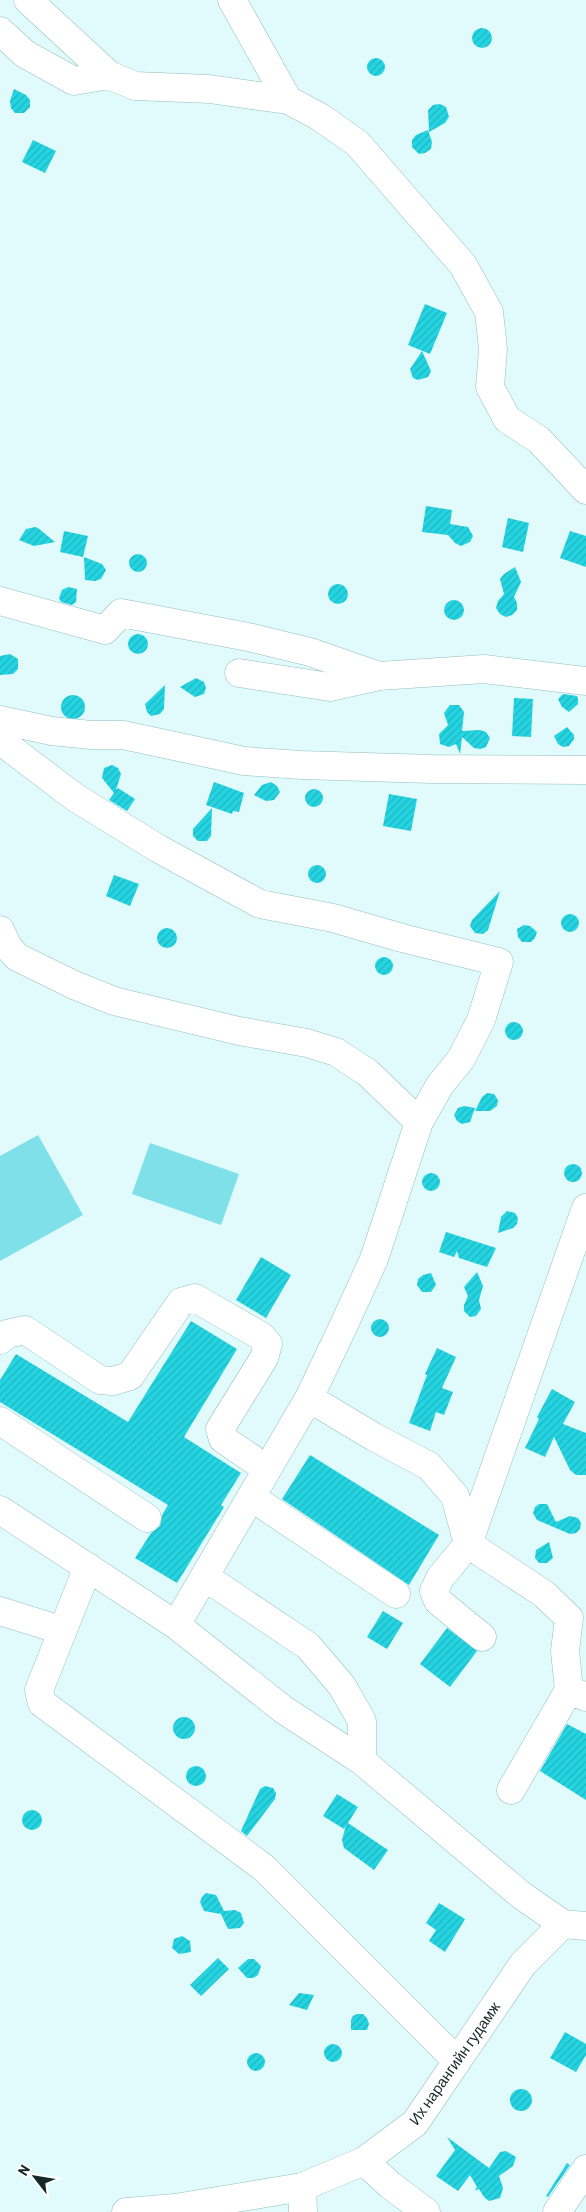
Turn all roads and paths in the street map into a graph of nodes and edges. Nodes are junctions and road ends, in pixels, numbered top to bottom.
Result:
1 (28, 0) edge
2 (232, 0) edge
3 (0, 31) edge
4 (109, 75) junction
5 (288, 100) junction
6 (586, 490) edge
7 (0, 601) edge
8 (239, 673) dead end
9 (379, 676) junction
10 (586, 681) edge
11 (0, 720) edge
12 (0, 737) edge
13 (586, 770) edge
14 (0, 930) edge
15 (419, 1122) junction
16 (586, 1208) edge
17 (0, 1340) edge
18 (308, 1398) junction
19 (0, 1421) edge
20 (267, 1470) junction
21 (251, 1498) junction
22 (0, 1510) edge
23 (147, 1518) dead end
24 (468, 1544) junction
25 (88, 1567) junction
26 (205, 1577) junction
27 (396, 1594) dead end
28 (0, 1611) edge
29 (176, 1625) junction
30 (48, 1626) dead end
31 (482, 1637) dead end
32 (577, 1693) edge
33 (362, 1761) junction
34 (511, 1790) dead end
35 (575, 1925) edge
36 (457, 2061) junction
37 (364, 2161) junction
38 (586, 2169) edge
39 (302, 2199) edge
40 (126, 2212) edge
41 (426, 2212) edge
42 (556, 2212) edge

1 - 4 street
2 - 5 street
3 - 4 street
4 - 5 street
5 - 6 street
7 - 9 street
8 - 9 street
9 - 10 street
11 - 13 street
12 - 15 street
14 - 15 street
15 - 18 street
16 - 24 street
17 - 20 street
18 - 20 street
18 - 24 street
19 - 23 street
20 - 21 street
21 - 26 street
21 - 27 street
22 - 25 street
24 - 31 street
24 - 32 street
25 - 29 street
25 - 36 street
26 - 29 street
26 - 33 street
28 - 30 street
29 - 33 street
32 - 34 street
33 - 35 street
35 - 36 street, Их нарангийн гудамж
36 - 37 street, Их нарангийн гудамж
37 - 39 street, Их нарангийн гудамж
37 - 41 street
38 - 42 street
39 - 40 street, Их нарангийн гудамж

